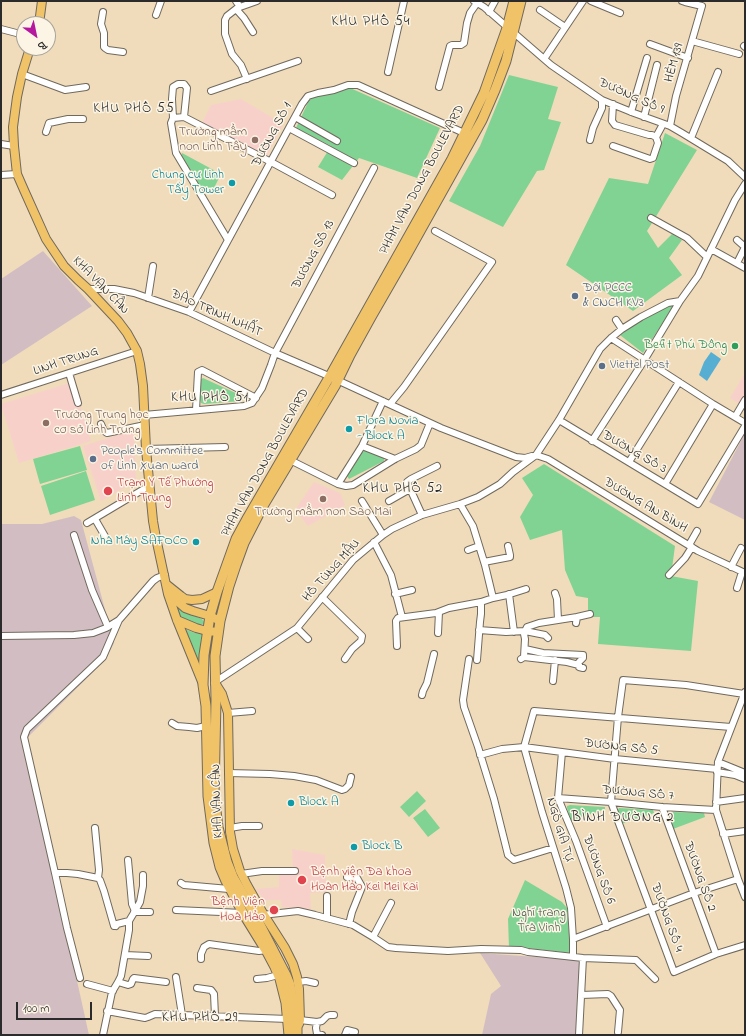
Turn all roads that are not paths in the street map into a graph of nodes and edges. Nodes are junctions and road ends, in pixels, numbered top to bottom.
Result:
1 (42, 1) edge
2 (161, 1) edge
3 (236, 1) edge
4 (257, 1) edge
5 (404, 1) edge
6 (495, 1) edge
7 (514, 1) edge
8 (521, 1) edge
9 (583, 1) edge
10 (591, 1) edge
11 (682, 1) edge
12 (475, 2) edge
13 (238, 8) junction
14 (540, 10) dead end
15 (103, 12) dead end
16 (489, 12) junction
17 (620, 13) dead end
18 (156, 15) dead end
19 (40, 16) edge
20 (565, 28) junction
21 (1, 29) edge
22 (510, 30) junction
23 (253, 32) dead end
24 (16, 33) edge
25 (692, 41) junction
26 (650, 44) dead end
27 (123, 52) dead end
28 (739, 54) dead end
29 (28, 56) edge
30 (646, 58) dead end
31 (688, 58) junction
32 (544, 59) junction
33 (298, 61) dead end
34 (657, 65) dead end
35 (388, 72) dead end
36 (718, 72) dead end
37 (22, 74) junction
38 (247, 79) junction
39 (86, 87) dead end
40 (439, 87) dead end
41 (211, 92) dead end
42 (602, 100) junction
43 (613, 104) junction
44 (631, 112) junction
45 (184, 117) junction
46 (295, 117) junction
47 (644, 117) junction
48 (173, 118) junction
49 (83, 119) dead end
50 (663, 124) junction
51 (670, 126) junction
52 (289, 128) junction
53 (46, 132) dead end
54 (464, 133) junction
55 (656, 137) junction
56 (691, 138) junction
57 (590, 140) dead end
58 (337, 141) dead end
59 (1, 144) edge
60 (14, 146) junction
61 (613, 146) dead end
62 (271, 162) junction
63 (354, 163) dead end
64 (374, 168) dead end
65 (17, 174) junction
66 (1, 175) edge
67 (745, 177) edge
68 (745, 184) edge
69 (332, 196) dead end
70 (651, 218) dead end
71 (435, 231) dead end
72 (228, 240) junction
73 (737, 240) dead end
74 (745, 247) edge
75 (711, 249) junction
76 (707, 257) junction
77 (737, 263) junction
78 (154, 266) dead end
79 (745, 268) edge
80 (88, 289) junction
81 (148, 298) junction
82 (680, 300) junction
83 (190, 312) junction
84 (616, 320) dead end
85 (622, 329) junction
86 (611, 338) junction
87 (137, 351) junction
88 (274, 353) junction
89 (645, 359) junction
90 (69, 373) junction
91 (334, 378) junction
92 (679, 382) junction
93 (1, 395) edge
94 (256, 398) junction
95 (745, 400) edge
96 (383, 401) junction
97 (78, 403) dead end
98 (390, 404) junction
99 (713, 404) junction
100 (196, 410) junction
101 (144, 415) junction
102 (735, 417) junction
103 (559, 420) junction
104 (430, 423) junction
105 (745, 423) edge
106 (100, 424) dead end
107 (145, 425) junction
108 (745, 426) edge
109 (592, 441) junction
110 (362, 446) junction
111 (225, 447) dead end
112 (146, 448) junction
113 (536, 455) junction
114 (395, 459) junction
115 (290, 460) junction
116 (629, 462) junction
117 (437, 466) dead end
118 (338, 484) junction
119 (665, 484) junction
120 (149, 486) junction
121 (410, 489) junction
122 (362, 501) dead end
123 (389, 501) dead end
124 (460, 504) junction
125 (422, 515) junction
126 (95, 519) junction
127 (87, 523) dead end
128 (697, 531) dead end
129 (383, 534) junction
130 (74, 535) dead end
131 (106, 538) dead end
132 (374, 542) junction
133 (479, 546) junction
134 (508, 546) dead end
135 (691, 546) junction
136 (741, 548) dead end
137 (468, 550) dead end
138 (484, 562) junction
139 (731, 567) junction
140 (744, 572) edge
141 (165, 575) junction
142 (669, 575) dead end
143 (166, 584) junction
144 (737, 588) dead end
145 (526, 589) dead end
146 (412, 590) dead end
147 (217, 592) junction
148 (555, 593) dead end
149 (168, 594) junction
150 (395, 594) junction
151 (509, 594) junction
152 (322, 597) junction
153 (493, 598) junction
154 (481, 602) junction
155 (439, 612) junction
156 (590, 614) dead end
157 (210, 616) junction
158 (402, 617) junction
159 (119, 620) junction
160 (177, 620) junction
161 (558, 620) junction
162 (220, 621) junction
163 (108, 627) junction
164 (297, 628) junction
165 (479, 630) junction
166 (207, 631) junction
167 (525, 631) junction
168 (218, 632) junction
169 (514, 632) junction
170 (438, 633) dead end
171 (1, 636) edge
172 (548, 638) dead end
173 (308, 639) dead end
174 (397, 646) dead end
175 (524, 649) junction
176 (434, 654) dead end
177 (345, 659) dead end
178 (469, 659) dead end
179 (477, 660) dead end
180 (555, 660) junction
181 (553, 681) dead end
182 (215, 682) junction
183 (203, 685) junction
184 (744, 693) edge
185 (422, 695) dead end
186 (252, 711) dead end
187 (228, 713) junction
188 (618, 717) junction
189 (172, 723) dead end
190 (206, 726) junction
191 (731, 727) junction
192 (524, 746) junction
193 (562, 752) junction
194 (480, 755) junction
195 (615, 759) junction
196 (717, 767) junction
197 (228, 773) junction
198 (745, 773) edge
199 (351, 777) dead end
200 (745, 779) edge
201 (558, 798) junction
202 (745, 798) edge
203 (612, 802) junction
204 (716, 802) junction
205 (662, 808) junction
206 (716, 810) junction
207 (259, 826) dead end
208 (95, 828) dead end
209 (230, 828) junction
210 (745, 830) edge
211 (723, 834) junction
212 (553, 848) junction
213 (128, 860) dead end
214 (295, 871) dead end
215 (55, 873) junction
216 (242, 874) junction
217 (143, 875) dead end
218 (347, 877) dead end
219 (98, 878) junction
220 (738, 879) junction
221 (181, 883) dead end
222 (229, 889) junction
223 (694, 894) junction
224 (327, 896) dead end
225 (745, 897) edge
226 (390, 903) dead end
227 (176, 910) dead end
228 (651, 910) junction
229 (134, 912) junction
230 (150, 912) dead end
231 (243, 913) junction
232 (259, 915) junction
233 (327, 918) junction
234 (349, 924) junction
235 (114, 926) dead end
236 (607, 927) junction
237 (373, 937) junction
238 (573, 939) junction
239 (745, 946) edge
240 (266, 950) junction
241 (716, 954) junction
242 (125, 955) junction
243 (148, 956) dead end
244 (572, 956) junction
245 (583, 958) junction
246 (201, 959) dead end
247 (278, 975) junction
248 (176, 977) dead end
249 (80, 978) dead end
250 (258, 979) dead end
251 (655, 979) dead end
252 (118, 982) junction
253 (166, 982) dead end
254 (298, 982) junction
255 (315, 983) dead end
256 (87, 984) dead end
257 (196, 988) dead end
258 (113, 991) junction
259 (581, 995) junction
260 (107, 1011) junction
261 (182, 1015) junction
262 (334, 1015) dead end
263 (215, 1016) junction
264 (288, 1019) junction
265 (317, 1022) junction
266 (298, 1027) edge
267 (355, 1032) dead end
268 (618, 1032) dead end
269 (103, 1035) edge
270 (289, 1035) edge
271 (322, 1035) edge
272 (345, 1035) edge
273 (579, 1035) edge

1 - 19 main road
2 - 18 street
3 - 13 street
4 - 13 street
5 - 35 street
6 - 16 street
7 - 22 highway, PHAM VAN DONG BOULEVARD
8 - 22 highway, PHAM VAN DONG BOULEVARD
9 - 20 street
10 - 17 street
11 - 25 street, HẺM 139
12 - 16 street, ĐƯỜNG SỐ 9
12 - 40 street
13 - 23 street
13 - 38 street
14 - 20 street
15 - 27 street
16 - 22 street, ĐƯỜNG SỐ 9
20 - 32 street
21 - 24 street
22 - 32 street, ĐƯỜNG SỐ 9
22 - 54 highway, PHAM VAN DONG BOULEVARD
22 - 91 highway, PHAM VAN DONG BOULEVARD
25 - 28 street
25 - 31 street, HẺM 139
26 - 31 street
29 - 37 main road, KHA VẠN CÂN
30 - 44 street
31 - 51 street, HẺM 139
32 - 42 street, ĐƯỜNG SỐ 9
33 - 38 street
34 - 47 street
36 - 56 street
37 - 39 street
37 - 60 main road, KHA VẠN CÂN
38 - 41 street
42 - 43 street, ĐƯỜNG SỐ 9
42 - 57 street
43 - 44 street, ĐƯỜNG SỐ 9
43 - 55 street
44 - 47 street, ĐƯỜNG SỐ 9
45 - 48 street
45 - 48 street
45 - 62 street
46 - 52 street, ĐƯỜNG SỐ 1
46 - 54 street, ĐƯỜNG SỐ 1
46 - 58 street
47 - 50 street, ĐƯỜNG SỐ 9
48 - 72 street
49 - 53 street
50 - 51 street, ĐƯỜNG SỐ 9
50 - 55 street
51 - 56 street, ĐƯỜNG SỐ 9
52 - 62 street, ĐƯỜNG SỐ 1
52 - 63 street
54 - 91 highway, PHAM VAN DONG BOULEVARD
55 - 61 street
56 - 67 street, ĐƯỜNG SỐ 9
59 - 60 street
60 - 65 main road, KHA VẠN CÂN
62 - 69 street
62 - 72 street, ĐƯỜNG SỐ 1
64 - 88 street, ĐƯỜNG SỐ 13
65 - 66 street
65 - 80 main road, KHA VẠN CÂN
68 - 75 street
70 - 76 street
71 - 98 street
72 - 83 street, ĐƯỜNG SỐ 1
73 - 74 street
74 - 77 street
75 - 76 street
75 - 77 street
76 - 82 street
77 - 79 street
78 - 81 street
80 - 81 street, ĐÀO TRINH NHẤT
80 - 87 main road, KHA VẠN CÂN
81 - 83 street, ĐÀO TRINH NHẤT
82 - 85 street
82 - 89 street
83 - 88 street, ĐÀO TRINH NHẤT
84 - 85 street
85 - 86 street
86 - 89 street
86 - 103 street
87 - 90 street, LINH TRUNG
87 - 101 main road, KHA VẠN CÂN
88 - 91 street, ĐÀO TRINH NHẤT
88 - 94 street, ĐƯỜNG SỐ 13
89 - 92 street
89 - 109 street
90 - 93 street, LINH TRUNG
90 - 97 street
91 - 96 street, ĐÀO TRINH NHẤT
91 - 115 highway, PHAM VAN DONG BOULEVARD
91 - 147 highway, PHAM VAN DONG BOULEVARD
92 - 99 street
92 - 116 street
94 - 100 street
94 - 100 street
95 - 102 street
96 - 98 street, ĐÀO TRINH NHẤT
96 - 110 street
98 - 104 street, ĐÀO TRINH NHẤT
99 - 102 street
99 - 119 street
100 - 101 street
101 - 107 main road, KHA VẠN CÂN
102 - 105 street
103 - 109 street, ĐƯỜNG SỐ 3
103 - 113 street
104 - 113 street, ĐÀO TRINH NHẤT
104 - 114 street
106 - 107 street
107 - 112 main road, KHA VẠN CÂN
108 - 119 street, ĐƯỜNG SỐ 3
109 - 116 street, ĐƯỜNG SỐ 3
110 - 114 street
110 - 118 street
111 - 112 street
112 - 120 main road, KHA VẠN CÂN
113 - 124 street, HỒ TÙNG MẬU
113 - 135 street, ĐƯỜNG AN BÌNH
114 - 118 street
115 - 118 street
115 - 162 highway, PHAM VAN DONG BOULEVARD
116 - 119 street, ĐƯỜNG SỐ 3
117 - 121 street
120 - 126 street
120 - 141 main road, KHA VẠN CÂN
121 - 123 street
121 - 125 street
122 - 129 street
124 - 125 street, HỒ TÙNG MẬU
124 - 133 street
125 - 129 street, HỒ TÙNG MẬU
126 - 127 street
126 - 131 street
128 - 135 street
129 - 132 street, HỒ TÙNG MẬU
130 - 163 street
132 - 150 street
132 - 152 street, HỒ TÙNG MẬU
133 - 137 street
133 - 138 street
134 - 138 street
135 - 139 street, ĐƯỜNG AN BÌNH
135 - 142 street
136 - 139 street
138 - 153 street
139 - 140 street, ĐƯỜNG AN BÌNH
140 - 144 street
141 - 143 main road, KHA VẠN CÂN
141 - 159 street
143 - 147 main road
143 - 149 main road, KHA VẠN CÂN
145 - 151 street
146 - 150 street
147 - 157 highway, PHAM VAN DONG BOULEVARD
148 - 161 street
149 - 157 main road
149 - 160 main road, KHA VẠN CÂN
150 - 158 street
151 - 153 street
151 - 169 street
152 - 164 street, HỒ TÙNG MẬU
152 - 177 street
153 - 154 street
154 - 155 street
154 - 165 street
155 - 158 street
155 - 170 street
156 - 161 street
157 - 162 main road
157 - 166 highway, PHAM VAN DONG BOULEVARD
158 - 174 street
159 - 163 street
159 - 215 street
160 - 166 main road
160 - 183 main road, KHA VẠN CÂN
161 - 167 street
162 - 168 highway, PHAM VAN DONG BOULEVARD
163 - 171 street
164 - 173 street
164 - 182 street, HỒ TÙNG MẬU
165 - 169 street
165 - 179 street
166 - 168 main road
166 - 183 highway, PHAM VAN DONG BOULEVARD
167 - 169 street
167 - 172 street
167 - 175 street
168 - 182 highway, PHAM VAN DONG BOULEVARD
175 - 180 street
175 - 180 street
176 - 185 street
178 - 194 street
180 - 181 street
182 - 187 main road, KHA VẠN CÂN
182 - 232 highway, PHAM VAN DONG BOULEVARD
183 - 190 highway, PHAM VAN DONG BOULEVARD
184 - 188 street
184 - 191 street
186 - 187 street
187 - 197 main road, KHA VẠN CÂN
188 - 191 street
188 - 192 street
188 - 195 street
189 - 190 street
190 - 222 highway, PHAM VAN DONG BOULEVARD
191 - 196 street
192 - 193 street, ĐƯỜNG SỐ 5
192 - 194 street, ĐƯỜNG SỐ 5
192 - 212 street, NGÔ GIA TỰ
193 - 195 street, ĐƯỜNG SỐ 5
193 - 201 street, ĐƯỜNG SỐ 6
194 - 212 street
195 - 196 street, ĐƯỜNG SỐ 5
195 - 203 street
196 - 198 street
196 - 200 street
196 - 204 street
197 - 199 street
197 - 209 main road, KHA VẠN CÂN
201 - 203 street, ĐƯỜNG SỐ 7
201 - 236 street, ĐƯỜNG SỐ 6
202 - 204 street
203 - 205 street, ĐƯỜNG SỐ 7
203 - 228 street, ĐƯỜNG SỐ 4
204 - 206 street
205 - 206 street, ĐƯỜNG SỐ 7
205 - 223 street, ĐƯỜNG SỐ 2
206 - 211 street
207 - 209 street
208 - 219 street
209 - 216 main road, KHA VẠN CÂN
210 - 211 street
211 - 220 street
212 - 238 street, NGÔ GIA TỰ
213 - 229 street
214 - 216 street
215 - 219 street
215 - 249 street
216 - 232 main road, KHA VẠN CÂN
217 - 229 street
218 - 234 street
219 - 235 street
220 - 223 street
220 - 225 street
221 - 222 street
222 - 231 highway, PHAM VAN DONG BOULEVARD
223 - 228 street
223 - 241 street, ĐƯỜNG SỐ 2
224 - 233 street
226 - 237 street
227 - 231 street
228 - 236 street
228 - 241 street, ĐƯỜNG SỐ 4
229 - 230 street
229 - 242 street
231 - 240 highway, PHAM VAN DONG BOULEVARD
232 - 233 street
232 - 254 main road, KHA VẠN CÂN
232 - 266 highway, PHAM VAN DONG BOULEVARD
233 - 234 street
234 - 237 street
236 - 238 street
237 - 244 street
238 - 244 street, NGÔ GIA TỰ
239 - 241 street, ĐƯỜNG SỐ 4
240 - 246 street
240 - 247 highway, PHAM VAN DONG BOULEVARD
242 - 243 street
242 - 252 street
244 - 245 street
245 - 251 street
245 - 259 street
247 - 250 street
247 - 264 highway, PHAM VAN DONG BOULEVARD
248 - 261 street
252 - 253 street
252 - 258 street
254 - 255 street
254 - 266 main road, KHA VẠN CÂN
256 - 258 street
257 - 263 street
258 - 260 street
259 - 268 street
259 - 273 street
260 - 261 street
260 - 269 street
261 - 263 street
262 - 265 street
263 - 264 street
264 - 270 highway, PHAM VAN DONG BOULEVARD
265 - 266 street
265 - 271 street
267 - 272 street

